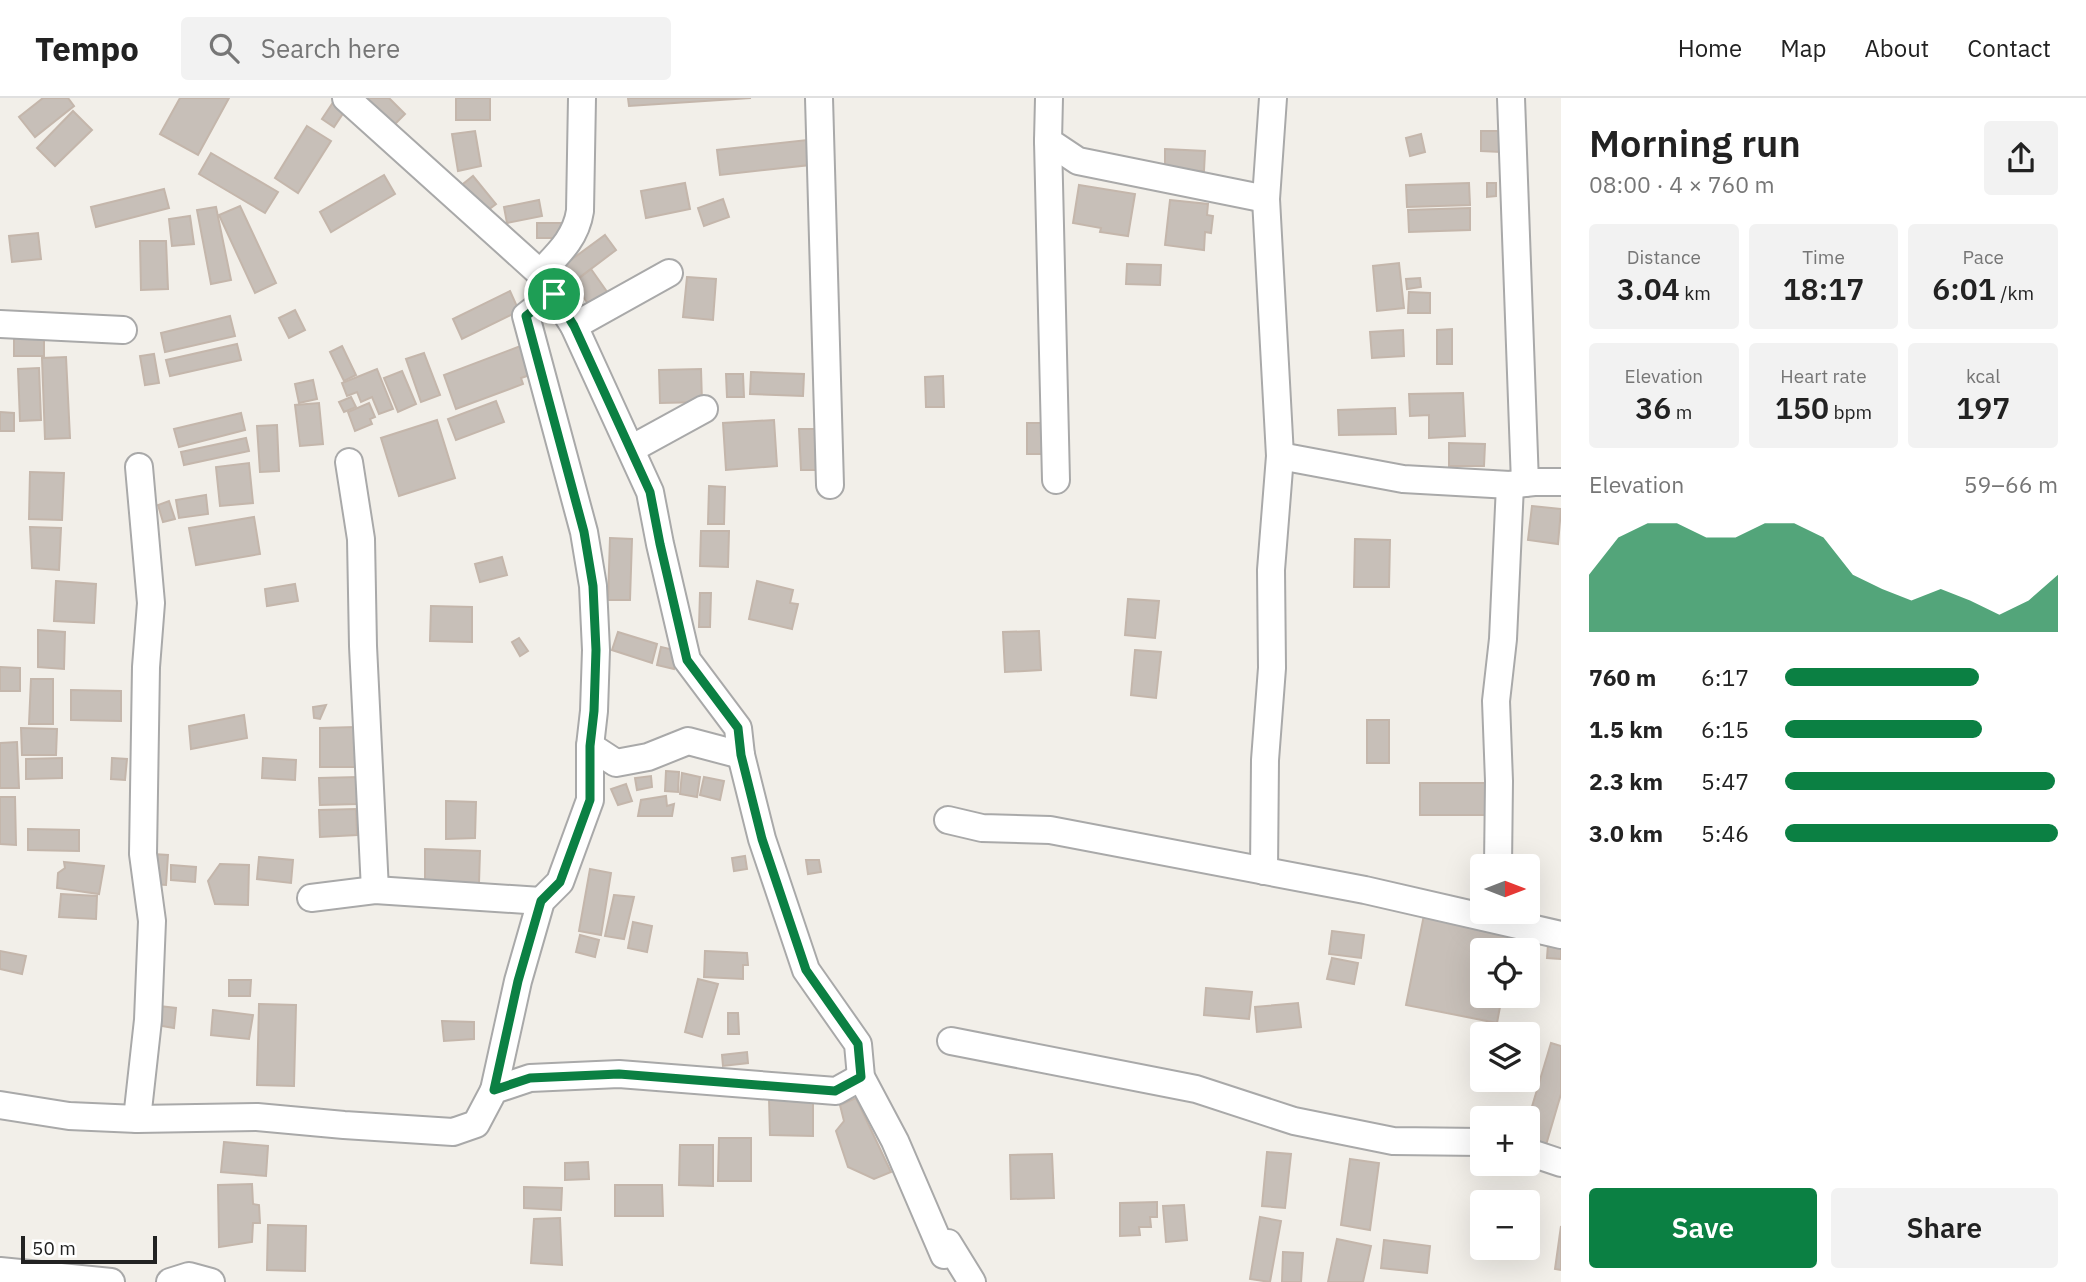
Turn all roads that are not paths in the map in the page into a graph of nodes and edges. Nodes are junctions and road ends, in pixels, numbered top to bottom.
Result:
1 (346, 98) edge
2 (582, 98) edge
3 (819, 98) edge
4 (1049, 98) edge
5 (1273, 98) edge
6 (1511, 98) edge
7 (1048, 141) junction
8 (1266, 199) junction
9 (669, 273) dead end
10 (547, 284) junction
11 (0, 324) edge
12 (574, 326) junction
13 (123, 331) dead end
14 (704, 409) dead end
15 (631, 449) junction
16 (1280, 456) junction
17 (349, 462) dead end
18 (139, 467) dead end
19 (1056, 480) dead end
20 (1561, 482) edge
21 (1518, 484) junction
22 (830, 485) dead end
23 (590, 746) junction
24 (741, 755) junction
25 (948, 820) dead end
26 (1498, 854) edge
27 (1264, 871) junction
28 (375, 890) junction
29 (311, 898) dead end
30 (541, 901) junction
31 (1470, 911) edge
32 (1524, 924) edge
33 (1561, 935) edge
34 (951, 1041) dead end
35 (861, 1077) junction
36 (494, 1090) junction
37 (0, 1105) edge
38 (137, 1119) junction
39 (1470, 1142) edge
40 (1540, 1156) edge
41 (1561, 1163) edge
42 (0, 1271) edge
43 (111, 1282) edge
44 (170, 1282) edge
45 (211, 1282) edge
46 (972, 1282) edge

1 - 10 street
2 - 10 street
3 - 22 street
4 - 7 street
5 - 8 street
6 - 21 street
7 - 8 street
7 - 19 street
8 - 16 street
9 - 12 street
10 - 12 street
10 - 23 street
11 - 13 street
12 - 15 street
14 - 15 street
15 - 24 street
16 - 21 street
16 - 27 street
17 - 28 street
18 - 38 street
20 - 21 street
21 - 26 street
23 - 24 street
23 - 30 street
24 - 35 street
25 - 27 street
27 - 31 street
28 - 29 street
28 - 30 street
30 - 36 street
32 - 33 street
34 - 39 street
35 - 36 street
35 - 46 street
36 - 38 street
37 - 38 street
40 - 41 street
42 - 43 street
44 - 45 street

